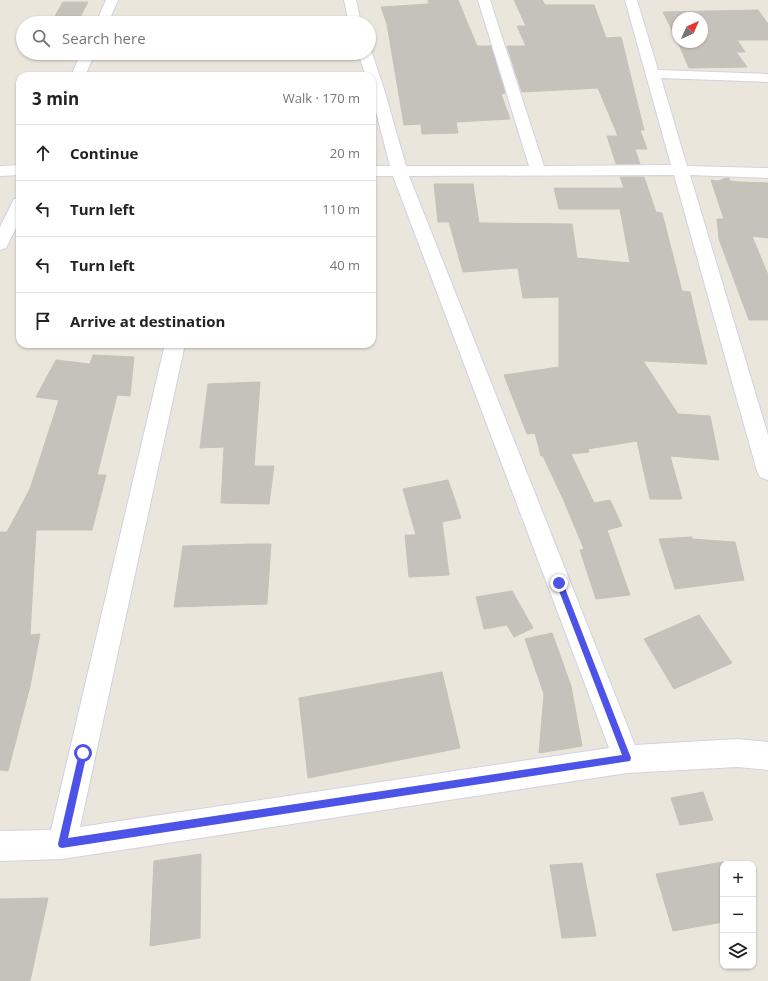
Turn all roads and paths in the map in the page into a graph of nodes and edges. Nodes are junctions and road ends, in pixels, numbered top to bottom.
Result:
1 (112, 0) edge
2 (350, 0) edge
3 (484, 0) edge
4 (631, 0) edge
5 (105, 16) edge
6 (353, 16) edge
7 (85, 60) edge
8 (368, 60) edge
9 (80, 72) edge
10 (372, 72) edge
11 (654, 74) junction
12 (768, 78) edge
13 (376, 83) edge
14 (0, 170) edge
15 (16, 170) edge
16 (399, 170) junction
17 (538, 170) junction
18 (680, 170) junction
19 (376, 171) edge
20 (768, 173) edge
21 (16, 211) edge
22 (0, 244) edge
23 (174, 348) edge
24 (768, 471) edge
25 (768, 756) edge
26 (627, 758) junction
27 (62, 844) junction
28 (0, 846) edge

1 - 5 street
2 - 6 street
3 - 17 street
4 - 11 street
7 - 9 street
8 - 10 street
11 - 12 street
11 - 18 street
13 - 16 street
14 - 15 street
16 - 17 street
16 - 19 street
16 - 26 street
17 - 18 street
18 - 20 street
18 - 24 street
21 - 22 street
23 - 27 street
25 - 26 street
26 - 27 street
27 - 28 street

